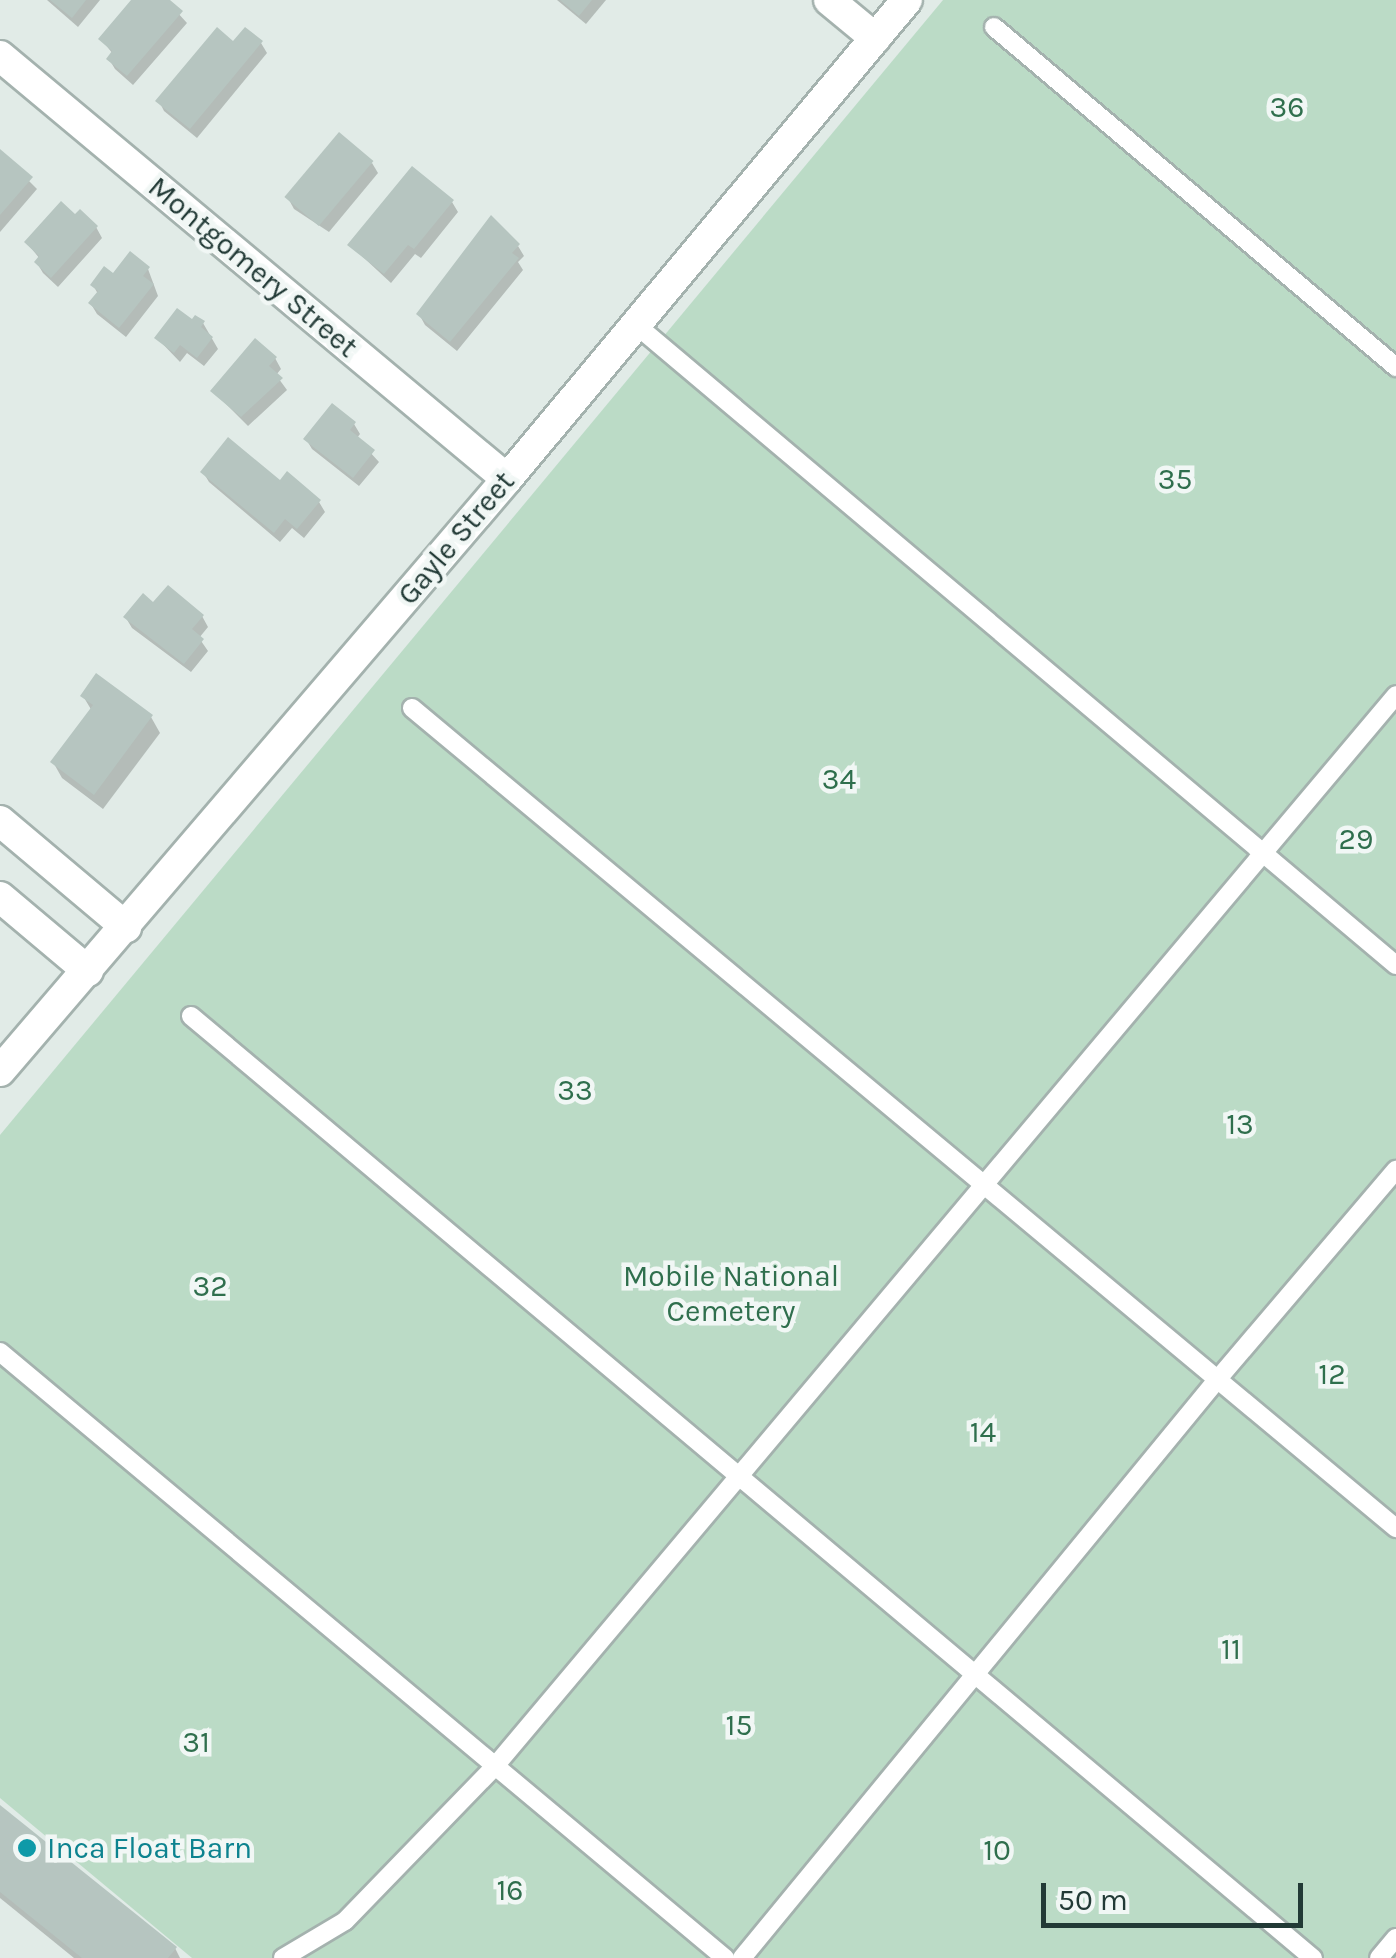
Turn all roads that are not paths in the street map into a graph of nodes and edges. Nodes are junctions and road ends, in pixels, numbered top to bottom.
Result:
1 (829, 0) edge
2 (907, 0) edge
3 (994, 27) dead end
4 (875, 38) junction
5 (0, 56) edge
6 (636, 324) junction
7 (1396, 367) edge
8 (506, 479) junction
9 (1396, 695) edge
10 (412, 708) dead end
11 (0, 822) edge
12 (1265, 854) junction
13 (0, 897) edge
14 (126, 926) junction
15 (1396, 965) edge
16 (88, 971) junction
17 (191, 1016) dead end
18 (0, 1071) edge
19 (1396, 1170) edge
20 (983, 1186) junction
21 (0, 1352) edge
22 (1217, 1380) junction
23 (738, 1476) junction
24 (1396, 1528) edge
25 (974, 1674) junction
26 (496, 1765) junction
27 (1396, 1938) edge
28 (283, 1958) edge
29 (725, 1958) edge
30 (742, 1958) edge
31 (1312, 1958) edge
32 (1379, 1958) edge

1 - 4 street
2 - 4 street, Gayle Street
3 - 7 lane
4 - 6 street, Gayle Street
5 - 8 street, Montgomery Street
6 - 8 street, Gayle Street
6 - 12 lane
8 - 14 street, Gayle Street
9 - 12 lane
10 - 20 lane
11 - 14 street
12 - 15 lane
12 - 20 lane
13 - 16 street
14 - 16 street, Gayle Street
16 - 18 street, Gayle Street
17 - 23 lane
19 - 22 lane
20 - 22 lane
20 - 23 lane
21 - 26 lane
22 - 24 lane
22 - 25 lane
23 - 25 lane
23 - 26 lane
25 - 30 lane
25 - 31 lane
26 - 28 lane
26 - 29 lane
27 - 32 lane

